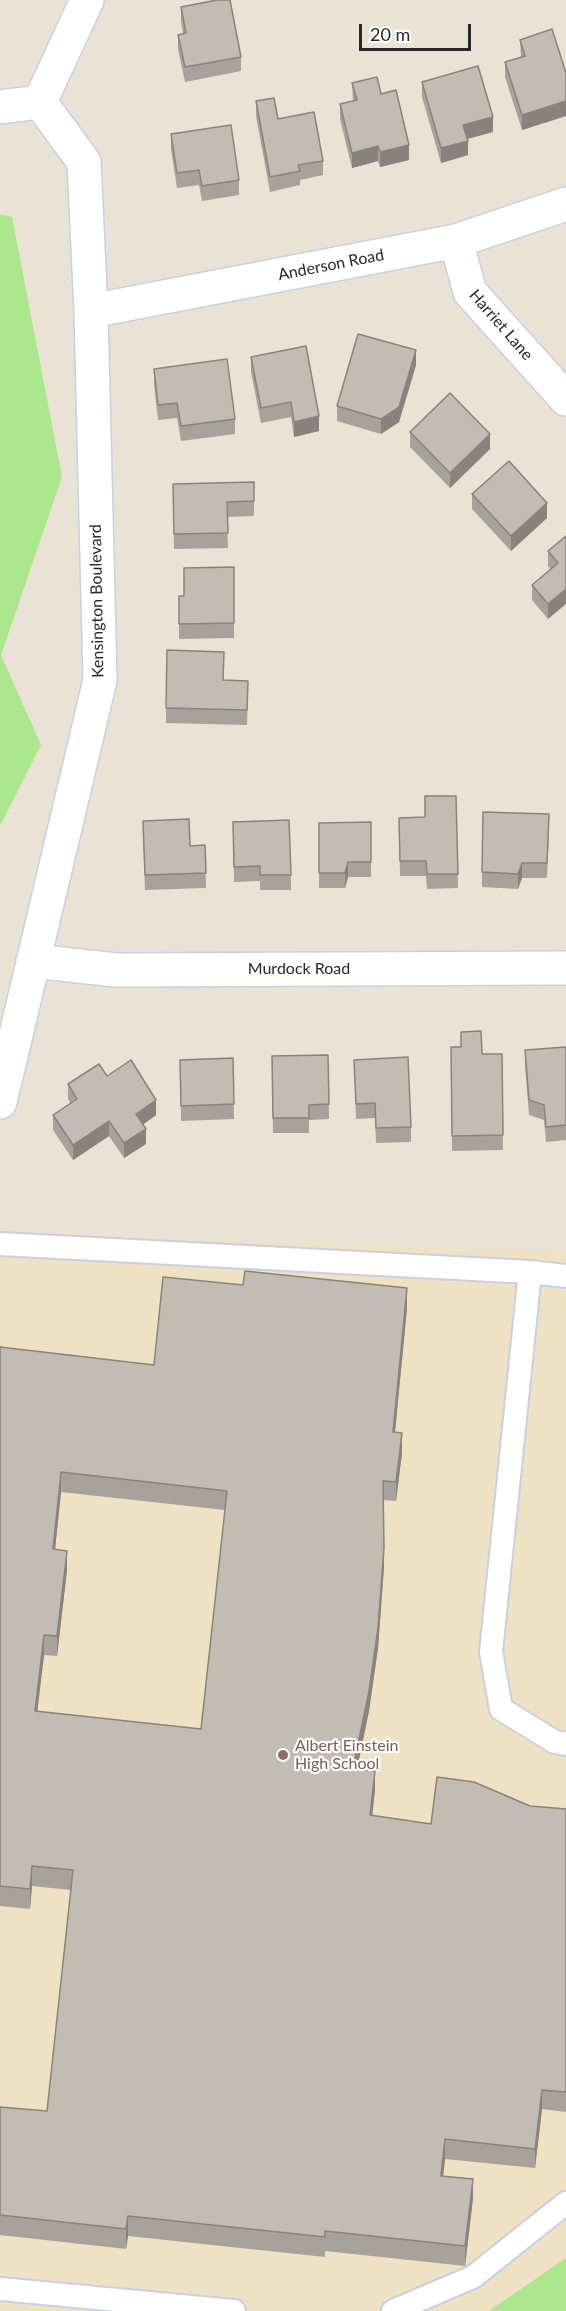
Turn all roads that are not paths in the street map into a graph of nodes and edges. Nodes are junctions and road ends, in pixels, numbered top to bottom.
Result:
1 (87, 0) edge
2 (40, 102) junction
3 (0, 107) edge
4 (566, 204) edge
5 (456, 241) junction
6 (91, 311) junction
7 (566, 399) edge
8 (33, 961) junction
9 (566, 968) edge
10 (0, 1102) edge
11 (0, 1244) edge
12 (530, 1272) junction
13 (566, 1276) edge
14 (566, 1744) edge
15 (566, 2203) edge
16 (0, 2289) edge
17 (234, 2311) edge
18 (393, 2311) edge

1 - 2 street
2 - 3 street
2 - 6 street, Kensington Boulevard
4 - 5 street, Anderson Road
5 - 6 street, Anderson Road
5 - 7 street, Harriet Lane
6 - 8 street, Kensington Boulevard
8 - 9 street, Murdock Road
8 - 10 street, Kensington Boulevard
11 - 12 lane
12 - 13 lane
12 - 14 lane
15 - 18 lane
16 - 17 lane

